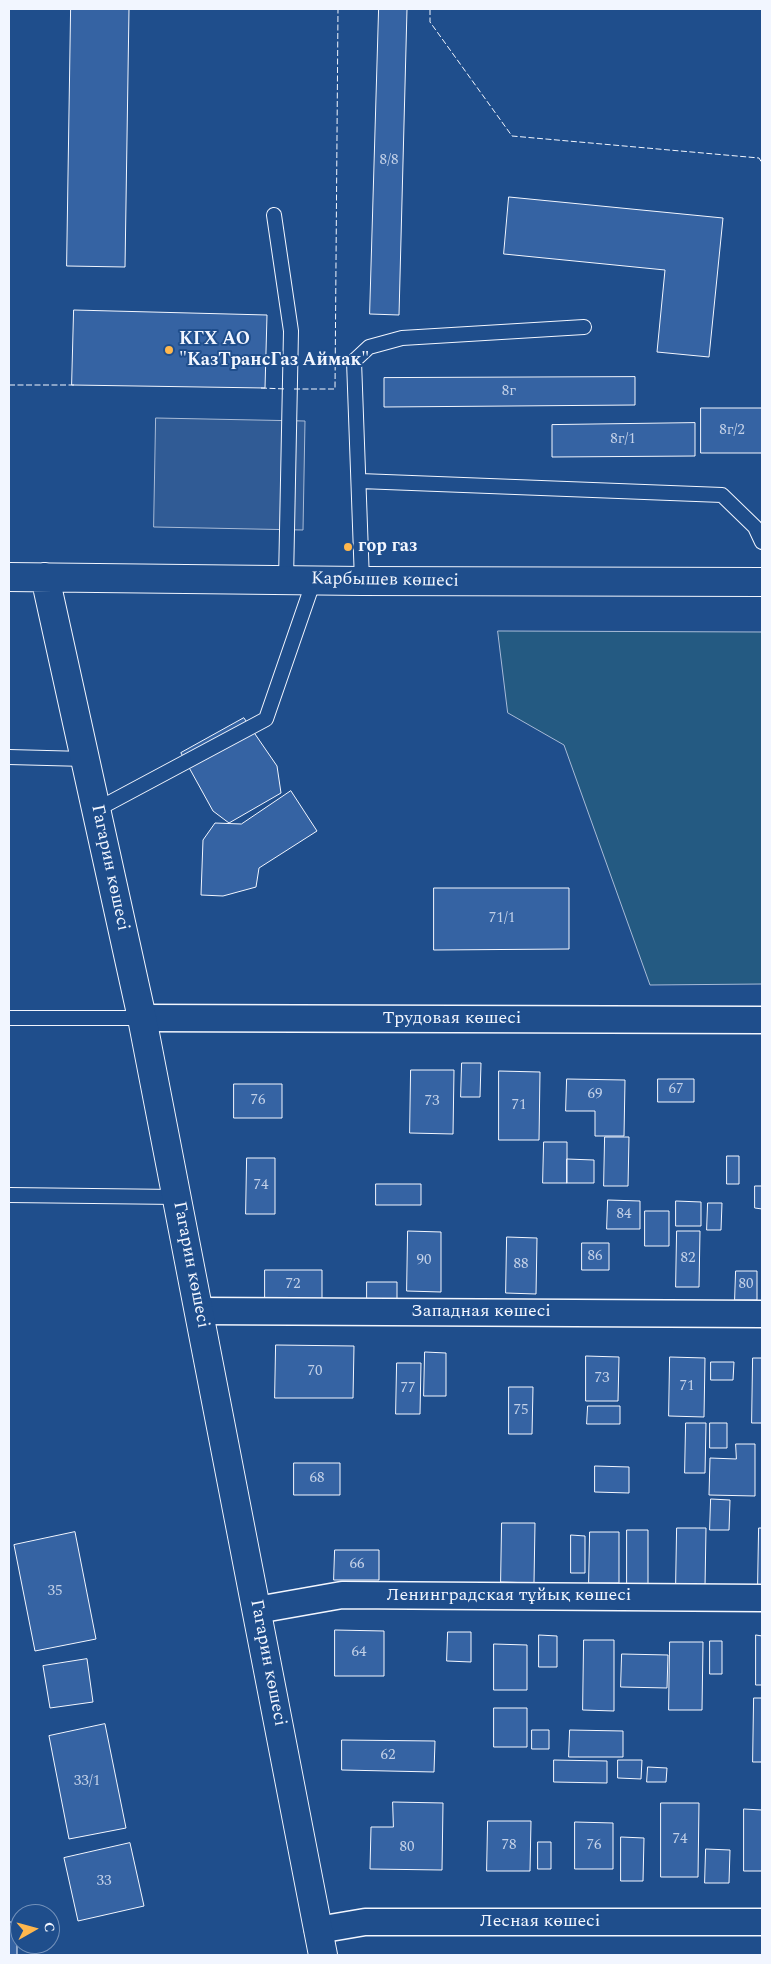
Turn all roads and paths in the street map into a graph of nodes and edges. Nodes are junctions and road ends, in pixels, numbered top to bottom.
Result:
1 (274, 214) dead end
2 (584, 327) dead end
3 (360, 480) junction
4 (762, 542) edge
5 (9, 577) edge
6 (45, 577) junction
7 (286, 580) junction
8 (314, 580) junction
9 (362, 581) junction
10 (762, 582) edge
11 (9, 758) edge
12 (85, 759) junction
13 (96, 810) junction
14 (9, 1018) edge
15 (142, 1018) junction
16 (762, 1020) edge
17 (9, 1195) edge
18 (177, 1197) junction
19 (199, 1311) junction
20 (762, 1314) edge
21 (762, 1598) edge
22 (256, 1610) junction
23 (762, 1922) edge
24 (321, 1943) edge

1 - 7 lane
2 - 3 lane
3 - 4 lane
3 - 9 lane
5 - 6 street, Карбышев көшесі
6 - 7 street, Карбышев көшесі
6 - 12 street, Гагарин көшесі
7 - 8 street, Карбышев көшесі
8 - 9 street, Карбышев көшесі
8 - 13 lane
9 - 10 street, Карбышев көшесі
11 - 12 lane
12 - 13 street, Гагарин көшесі
13 - 15 street, Гагарин көшесі
14 - 15 lane
15 - 16 street, Трудовая көшесі
15 - 18 street, Гагарин көшесі
17 - 18 lane
18 - 19 street, Гагарин көшесі
19 - 20 street, Западная көшесі
19 - 22 street, Гагарин көшесі
21 - 22 street, Ленинградская тұйық көшесі
22 - 24 street, Гагарин көшесі
23 - 24 street, Лесная көшесі

